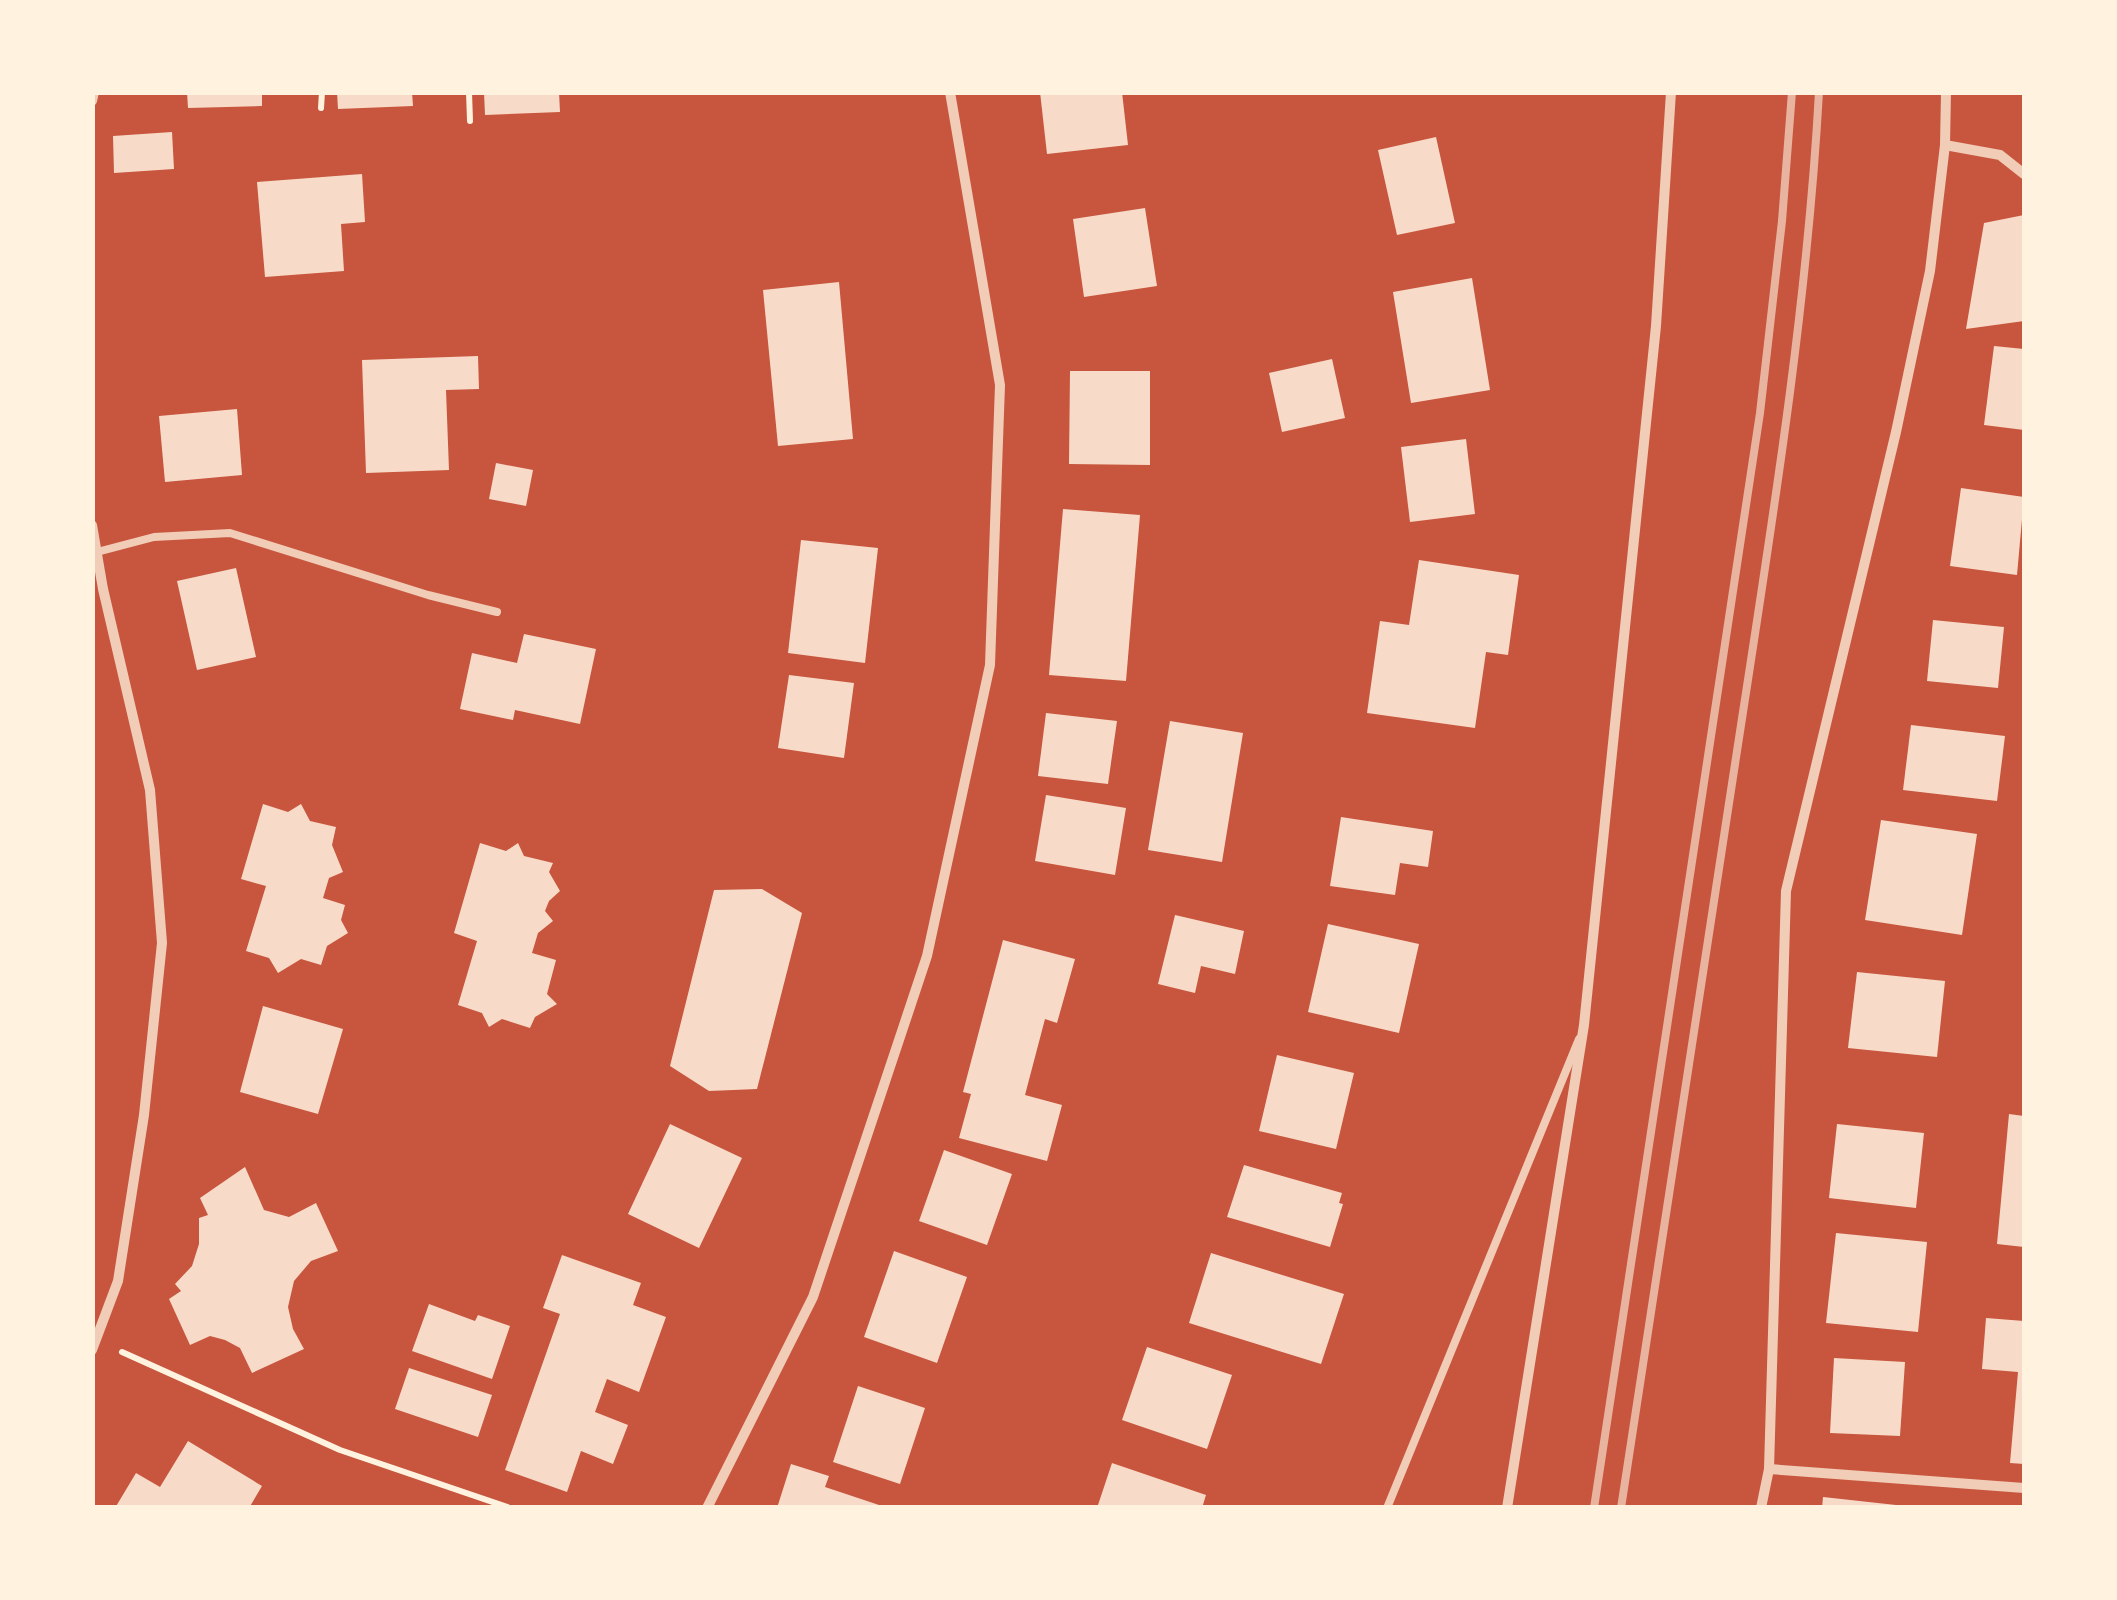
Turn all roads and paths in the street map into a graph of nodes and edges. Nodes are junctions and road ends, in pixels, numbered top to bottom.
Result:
1 (94, 92) edge
2 (322, 92) edge
3 (470, 92) edge
4 (950, 92) edge
5 (1671, 92) edge
6 (1946, 92) edge
7 (92, 101) edge
8 (321, 108) dead end
9 (470, 122) dead end
10 (1945, 146) junction
11 (2024, 174) edge
12 (92, 526) edge
13 (97, 552) junction
14 (496, 612) dead end
15 (1584, 1025) junction
16 (95, 1346) edge
17 (1770, 1469) junction
18 (2024, 1488) edge
19 (510, 1508) edge
20 (708, 1508) edge
21 (1387, 1508) edge
22 (1506, 1508) edge
23 (1761, 1508) edge

1 - 7 street
2 - 8 path
3 - 9 path
4 - 20 street
5 - 15 street
6 - 10 street
10 - 11 street
10 - 17 street
12 - 13 street
13 - 14 lane
13 - 16 street
15 - 21 lane
15 - 22 street
16 - 19 path
17 - 18 street
17 - 23 street

